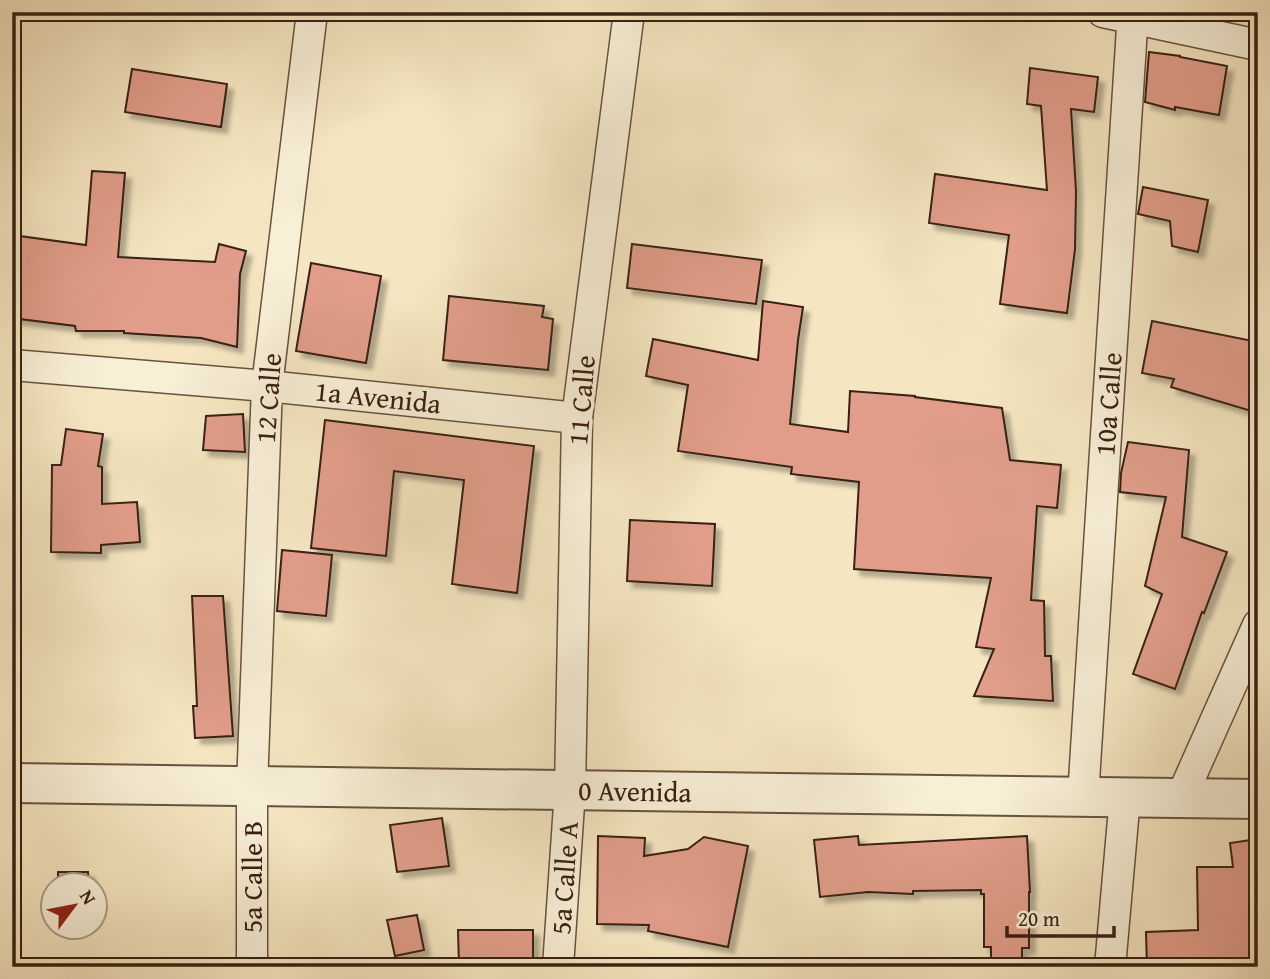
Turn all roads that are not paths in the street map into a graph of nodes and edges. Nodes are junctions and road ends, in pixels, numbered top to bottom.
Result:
1 (312, 12) edge
2 (629, 12) edge
3 (1103, 12) edge
4 (1133, 16) edge
5 (1258, 45) edge
6 (12, 365) edge
7 (267, 386) junction
8 (577, 418) junction
9 (1258, 625) edge
10 (12, 783) edge
11 (252, 787) junction
12 (570, 790) junction
13 (1083, 797) junction
14 (1125, 797) junction
15 (1181, 797) junction
16 (1258, 799) edge
17 (252, 967) edge
18 (558, 967) edge
19 (1110, 967) edge

1 - 7 street, 12 Calle
2 - 8 street, 11 Calle
3 - 4 street
4 - 5 street
4 - 13 street, 10a Calle
6 - 7 street, 1a Avenida
7 - 8 street, 1a Avenida
7 - 11 street, 12 Calle
8 - 12 street, 11 Calle
9 - 15 street
10 - 11 street, 0 Avenida
11 - 12 street, 0 Avenida
11 - 17 street, 5a Calle B
12 - 13 street, 0 Avenida
12 - 18 street, 5a Calle A
13 - 14 street, 0 Avenida
14 - 15 street, 0 Avenida
14 - 19 street
15 - 16 street, 0 Avenida

